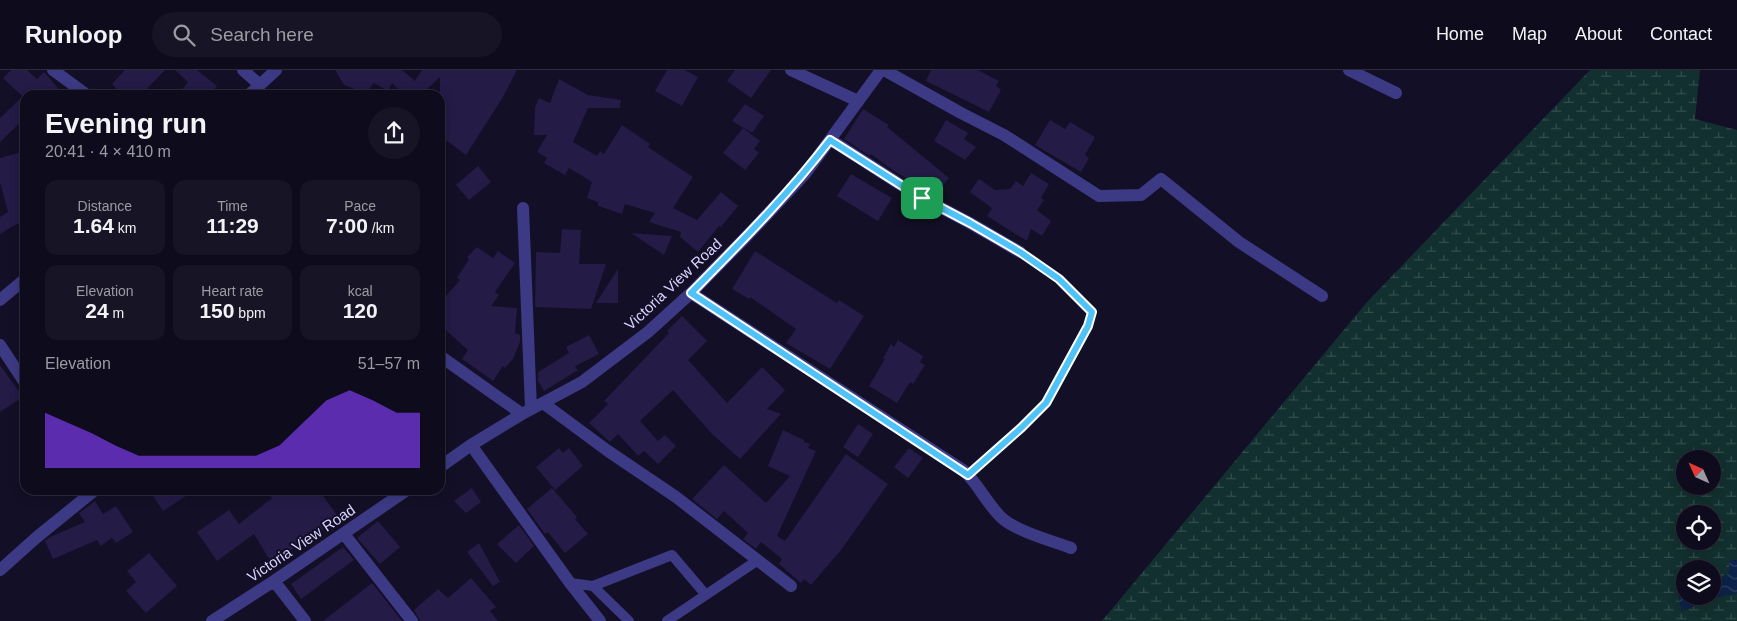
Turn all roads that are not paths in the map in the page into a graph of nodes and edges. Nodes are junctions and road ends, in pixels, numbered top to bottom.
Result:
1 (53, 70) edge
2 (244, 70) edge
3 (276, 70) edge
4 (791, 70) edge
5 (882, 70) edge
6 (1350, 70) edge
7 (260, 85) junction
8 (80, 90) edge
9 (254, 90) edge
10 (1396, 92) dead end
11 (858, 101) junction
12 (830, 140) junction
13 (523, 208) dead end
14 (1020, 252) road end
15 (20, 283) edge
16 (691, 293) junction
17 (1322, 296) dead end
18 (0, 300) edge
19 (0, 345) edge
20 (445, 359) edge
21 (20, 375) edge
22 (543, 403) junction
23 (526, 412) junction
24 (472, 445) junction
25 (445, 464) edge
26 (89, 495) edge
27 (400, 495) edge
28 (344, 534) junction
29 (1071, 548) dead end
30 (758, 560) junction
31 (0, 570) edge
32 (274, 581) junction
33 (570, 583) junction
34 (593, 586) junction
35 (791, 586) dead end
36 (706, 595) junction
37 (212, 621) edge
38 (305, 621) edge
39 (412, 621) edge
40 (600, 621) edge
41 (629, 621) edge
42 (667, 621) edge

1 - 8 street
2 - 7 street
3 - 7 street
4 - 11 street
5 - 11 street, Victoria View Road
5 - 17 street
6 - 10 street
7 - 9 street
11 - 12 street, Victoria View Road
12 - 14 street
12 - 16 street, Victoria View Road
13 - 23 street
15 - 18 street
16 - 22 street, Victoria View Road
16 - 29 street
19 - 21 street
20 - 23 street
22 - 23 street, Victoria View Road
22 - 30 street
23 - 24 street, Victoria View Road
24 - 25 street, Victoria View Road
24 - 33 street
26 - 31 street
27 - 28 street, Victoria View Road
28 - 32 street, Victoria View Road
28 - 39 street
30 - 35 street
30 - 36 lane
32 - 37 street, Victoria View Road
32 - 38 street
33 - 34 lane
33 - 40 street
34 - 36 lane
34 - 41 lane
36 - 42 lane

